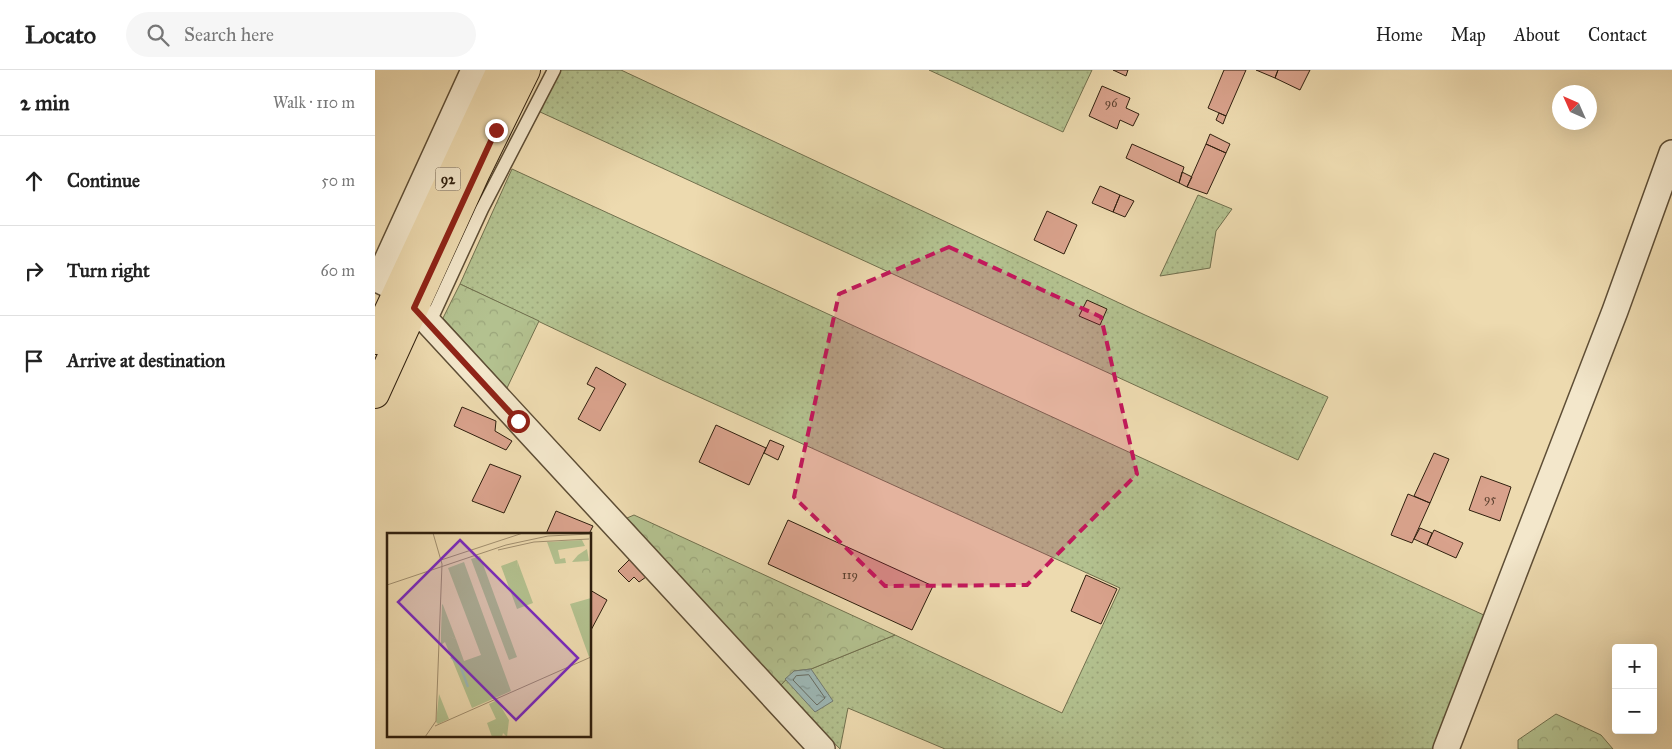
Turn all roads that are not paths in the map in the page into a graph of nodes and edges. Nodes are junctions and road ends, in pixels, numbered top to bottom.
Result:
1 (474, 70) edge
2 (501, 70) edge
3 (526, 70) edge
4 (554, 70) edge
5 (1672, 153) edge
6 (399, 296) edge
7 (375, 340) edge
8 (375, 394) edge
9 (822, 749) edge
10 (1446, 749) edge

1 - 6 street
2 - 6 main road, 92
3 - 6 main road, 92
4 - 6 lane
5 - 10 street
6 - 7 main road, 92
6 - 8 main road, 92
6 - 9 street

